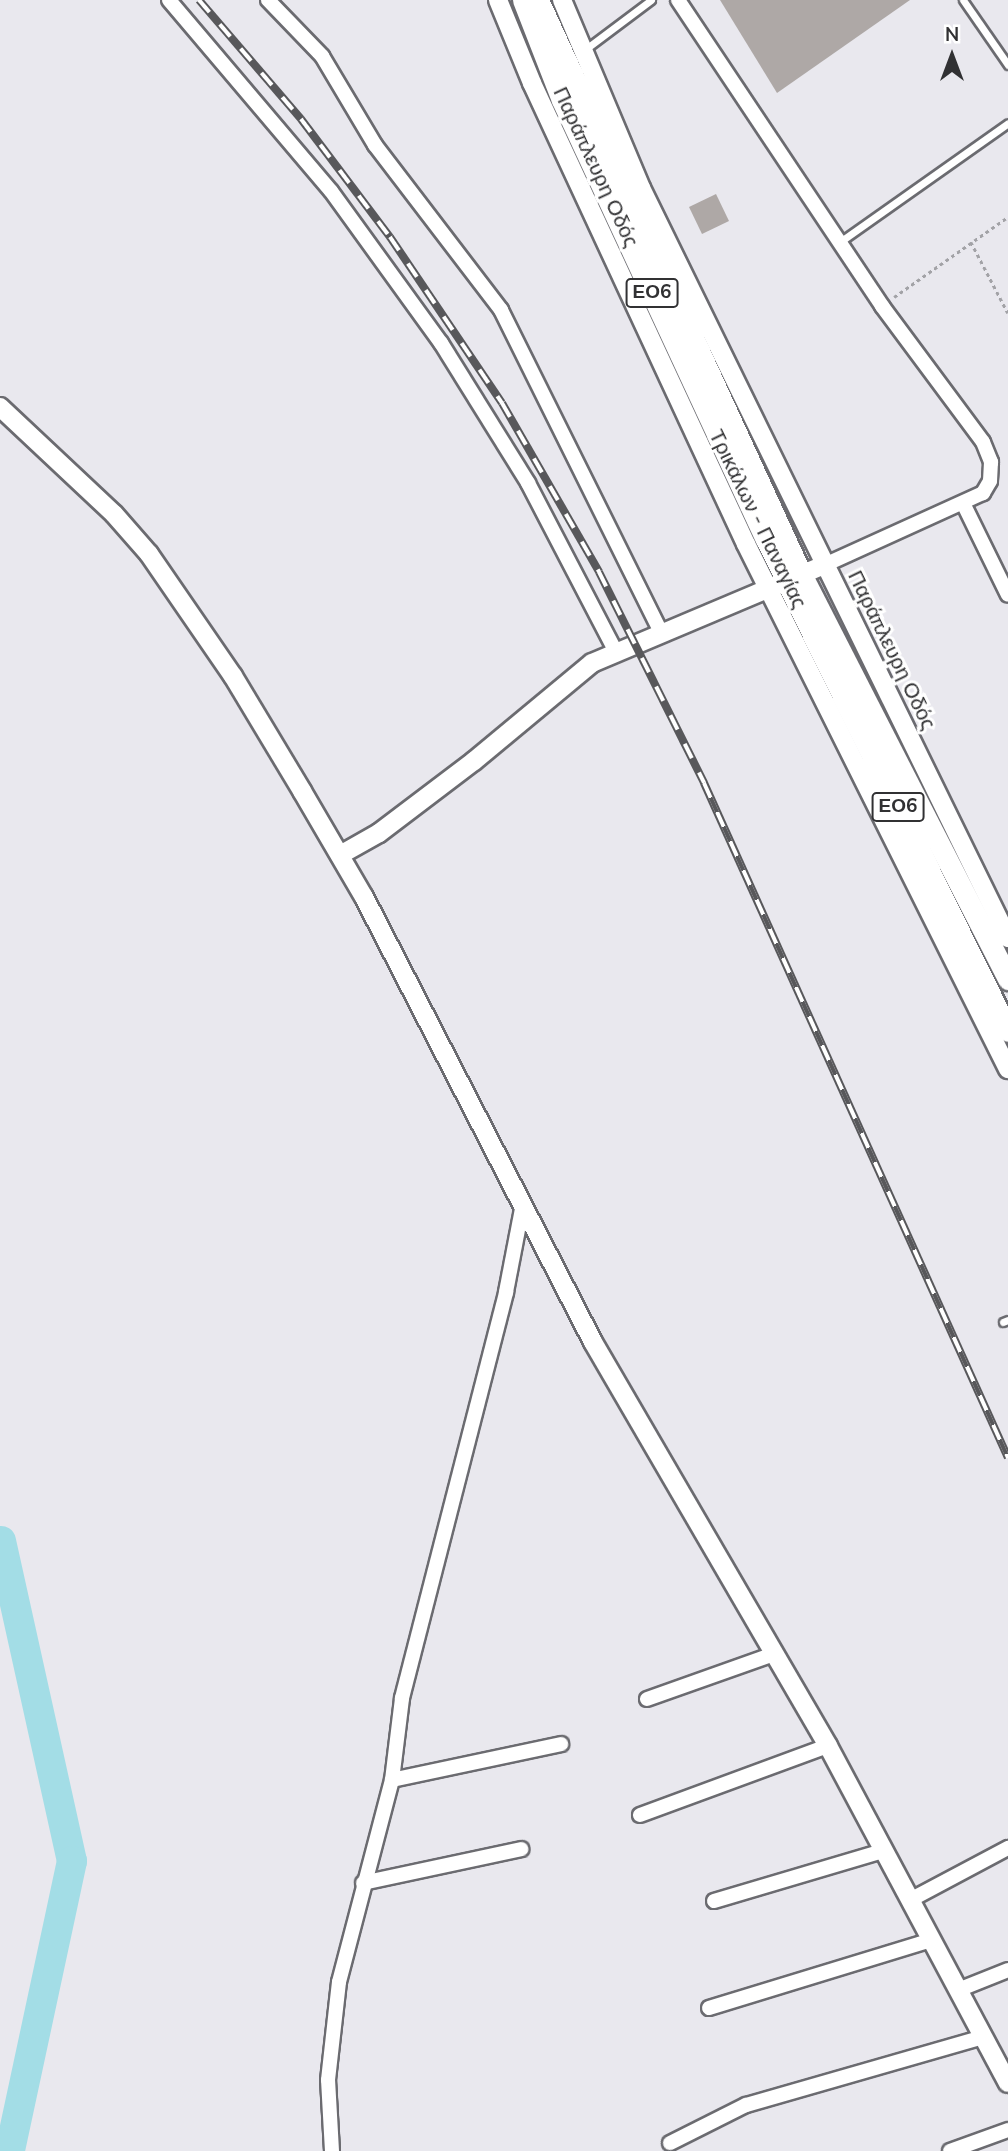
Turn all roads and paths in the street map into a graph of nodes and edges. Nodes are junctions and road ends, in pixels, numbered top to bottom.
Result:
1 (169, 0) edge
2 (268, 0) edge
3 (498, 0) edge
4 (523, 0) edge
5 (538, 0) edge
6 (562, 0) edge
7 (651, 0) edge
8 (678, 0) edge
9 (963, 0) edge
10 (582, 51) junction
11 (1008, 65) edge
12 (1008, 123) edge
13 (1008, 217) edge
14 (841, 242) junction
15 (971, 242) junction
16 (882, 306) junction
17 (1008, 313) edge
18 (0, 407) edge
19 (963, 503) junction
20 (824, 565) junction
21 (788, 582) junction
22 (1008, 595) edge
23 (661, 632) junction
24 (615, 650) junction
25 (340, 855) junction
26 (1008, 938) edge
27 (1008, 979) edge
28 (1008, 1031) edge
29 (1008, 1069) edge
30 (522, 1209) junction
31 (774, 1654) junction
32 (647, 1699) dead end
33 (561, 1744) dead end
34 (828, 1746) junction
35 (392, 1780) junction
36 (640, 1815) dead end
37 (1008, 1848) edge
38 (521, 1849) dead end
39 (883, 1851) junction
40 (362, 1883) junction
41 (910, 1900) junction
42 (714, 1901) dead end
43 (932, 1940) junction
44 (1008, 1970) edge
45 (958, 1990) junction
46 (709, 2008) dead end
47 (983, 2037) junction
48 (1008, 2083) edge
49 (1008, 2130) edge
50 (670, 2143) dead end
51 (332, 2151) edge
52 (950, 2151) edge

1 - 24 street
2 - 23 street
3 - 21 street, Παράπλευρη Οδός
4 - 21 main road, Τρικάλων - Παναγίας / ΕΟ6
5 - 21 main road, Τρικάλων - Παναγίας / ΕΟ6
6 - 10 street, Παράπλευρη Οδός
7 - 10 lane
8 - 14 street
9 - 11 lane
10 - 20 street, Παράπλευρη Οδός
12 - 14 lane
13 - 15 path
14 - 16 street
15 - 16 path
15 - 17 path
16 - 19 street
18 - 25 street
19 - 20 street
19 - 22 street
20 - 21 street
20 - 26 street, Παράπλευρη Οδός
21 - 23 street
21 - 27 main road, Τρικάλων - Παναγίας / ΕΟ6
21 - 28 main road, Τρικάλων - Παναγίας / ΕΟ6
21 - 29 street, Παράπλευρη Οδός
23 - 24 street
24 - 25 street
25 - 30 street
30 - 31 street
30 - 35 street
31 - 32 street
31 - 34 street
33 - 35 street
34 - 36 street
34 - 39 street
35 - 40 street
37 - 41 street
38 - 40 street
39 - 41 street
39 - 42 street
40 - 51 street
41 - 43 street
43 - 45 street
43 - 46 street
44 - 45 street
45 - 47 street
47 - 48 street
47 - 50 street
49 - 52 street

